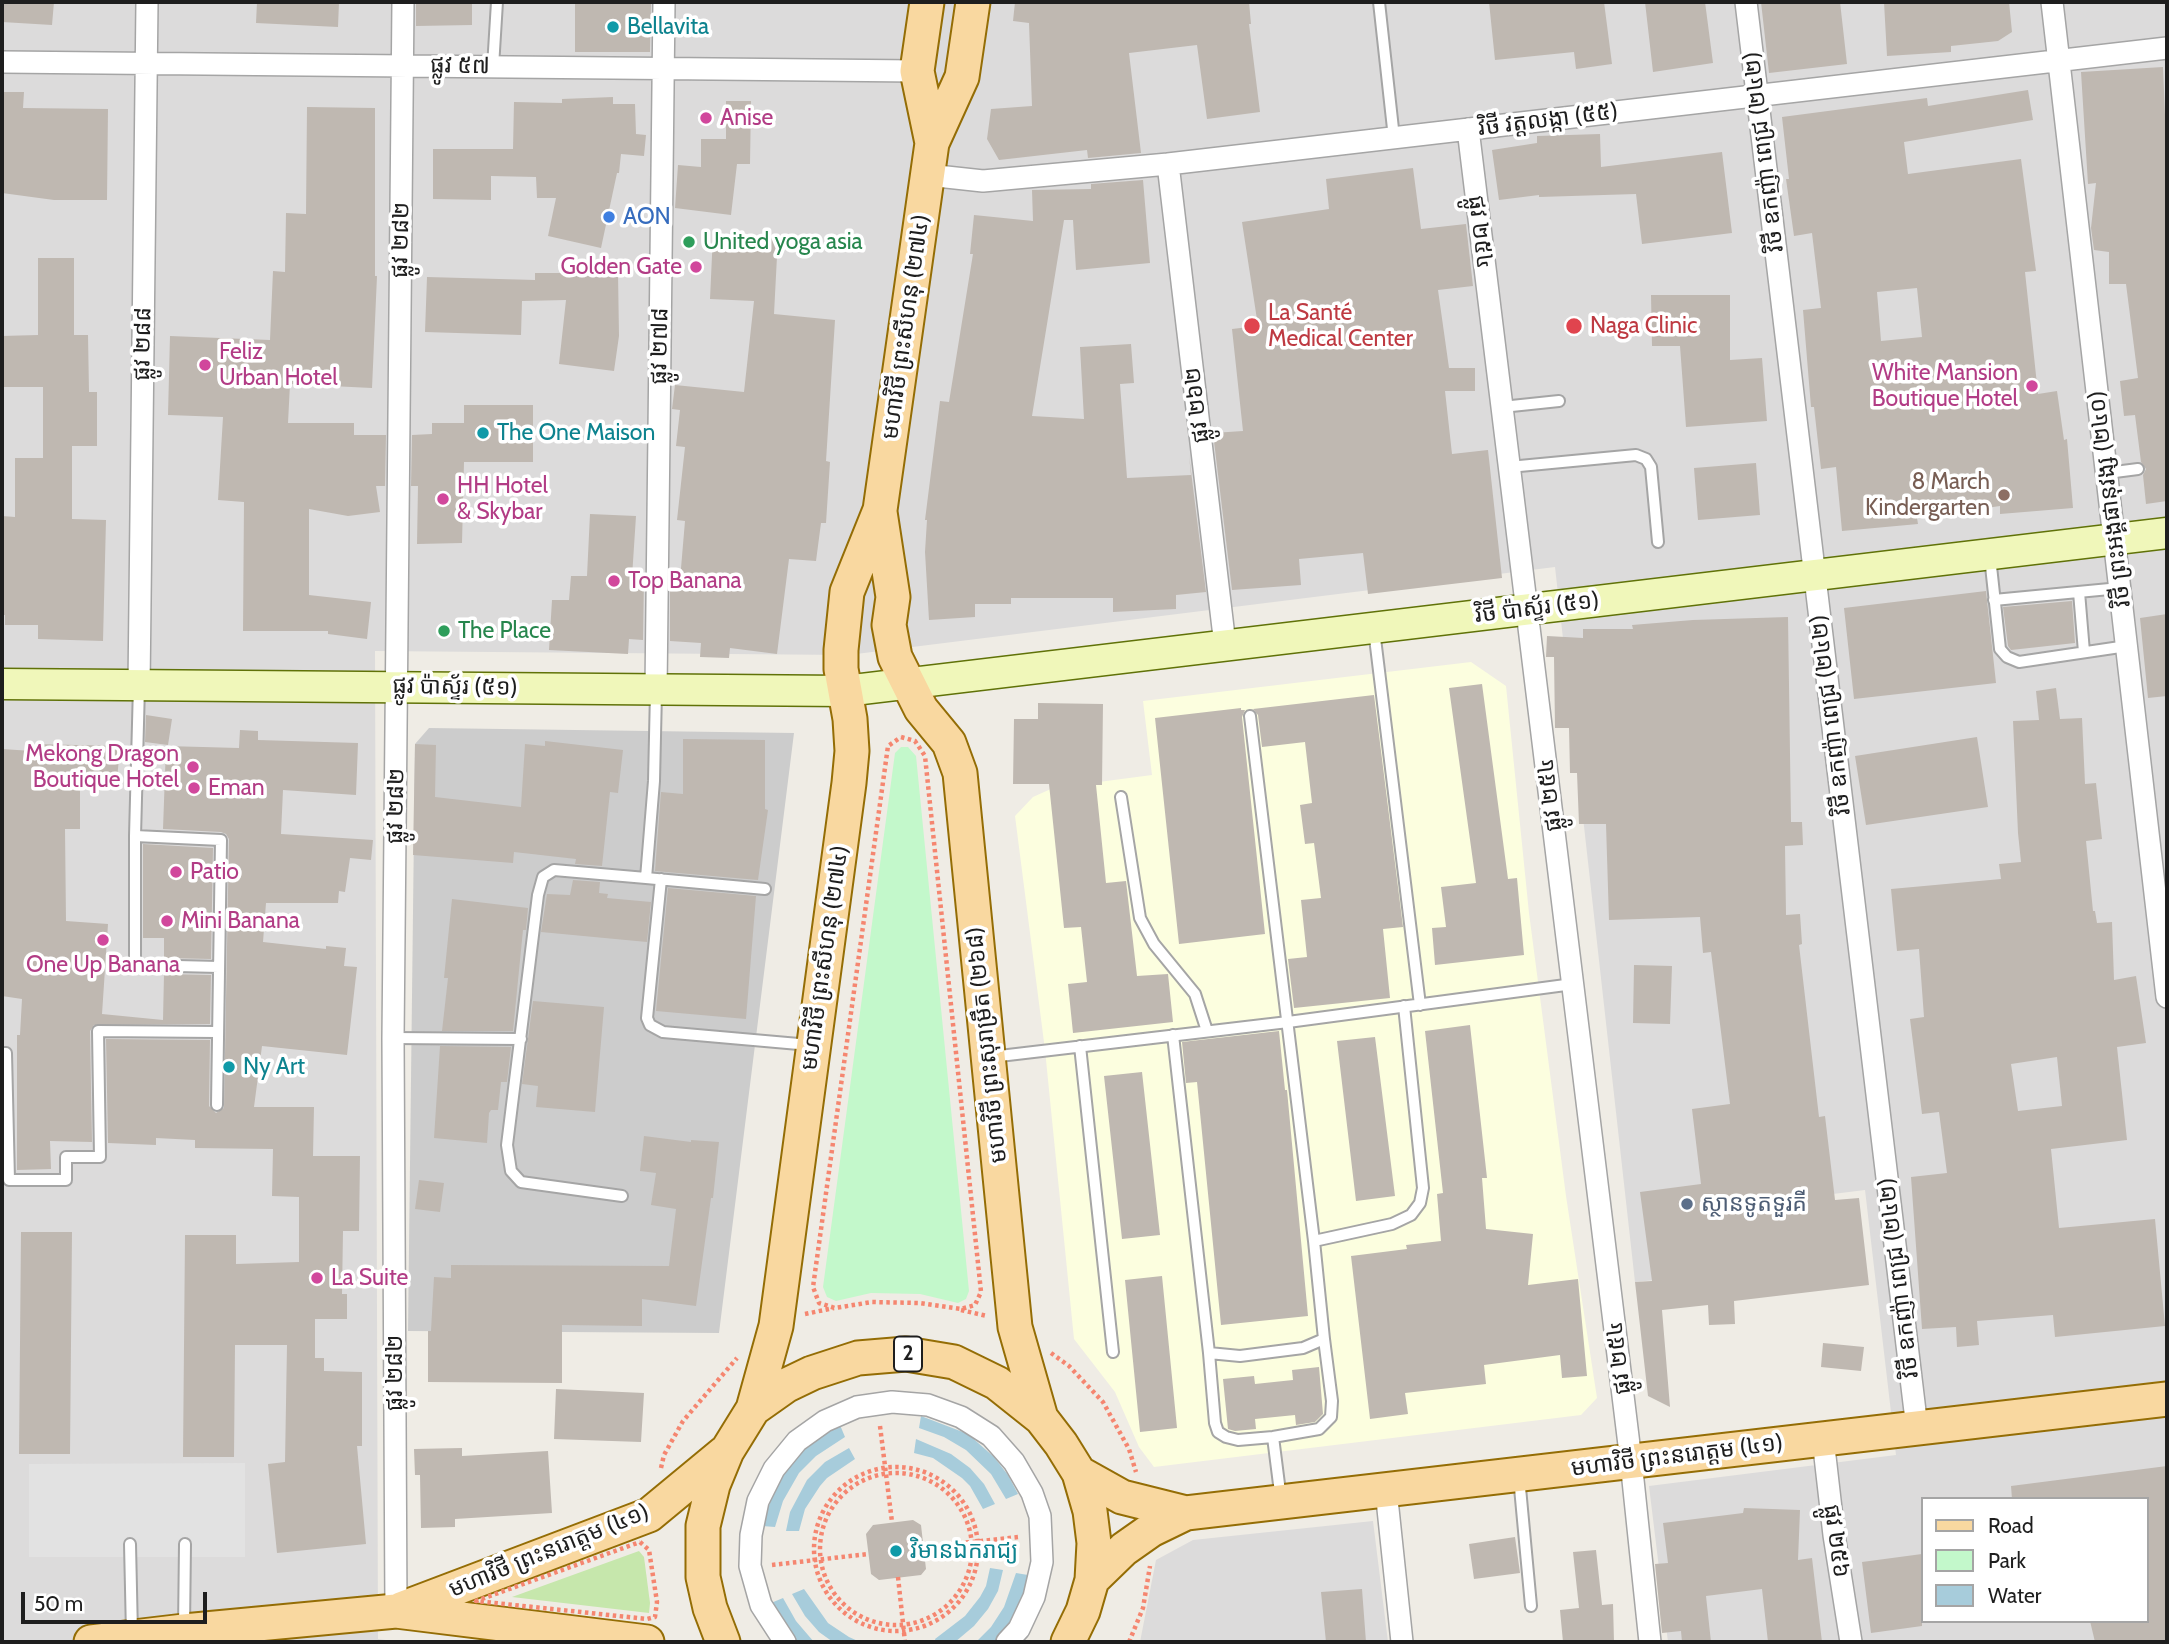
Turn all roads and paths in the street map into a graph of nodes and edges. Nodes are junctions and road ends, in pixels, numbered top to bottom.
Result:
1 (146, 2) edge
2 (403, 2) edge
3 (497, 2) edge
4 (664, 2) edge
5 (927, 2) edge
6 (973, 2) edge
7 (1379, 2) edge
8 (1746, 2) edge
9 (2052, 2) edge
10 (2167, 48) edge
11 (2059, 61) junction
12 (2, 62) edge
13 (146, 63) junction
14 (403, 66) junction
15 (493, 67) junction
16 (663, 68) junction
17 (917, 71) junction
18 (1757, 96) junction
19 (1468, 129) junction
20 (1394, 138) junction
21 (930, 159) junction
22 (1168, 164) junction
23 (1559, 401) dead end
24 (1502, 407) junction
25 (1509, 467) junction
26 (2138, 469) dead end
27 (2106, 474) junction
28 (880, 510) junction
29 (2167, 533) edge
30 (2114, 540) junction
31 (1658, 542) dead end
32 (1990, 554) junction
33 (1814, 575) junction
34 (2120, 588) junction
35 (2079, 592) junction
36 (1994, 600) junction
37 (1527, 609) junction
38 (1374, 627) junction
39 (1225, 645) junction
40 (2127, 646) junction
41 (2084, 652) junction
42 (2, 684) edge
43 (908, 684) junction
44 (139, 686) junction
45 (397, 687) junction
46 (656, 690) junction
47 (845, 691) junction
48 (1250, 716) dead end
49 (1121, 797) dead end
50 (135, 836) junction
51 (646, 878) junction
52 (661, 879) junction
53 (765, 889) dead end
54 (219, 967) junction
55 (1573, 984) junction
56 (2167, 997) edge
57 (1420, 1005) junction
58 (1404, 1006) junction
59 (1288, 1022) junction
60 (1207, 1031) junction
61 (217, 1032) junction
62 (1173, 1035) junction
63 (393, 1038) junction
64 (521, 1039) junction
65 (813, 1045) junction
66 (1080, 1046) junction
67 (2, 1053) edge
68 (988, 1057) junction
69 (217, 1105) dead end
70 (622, 1196) dead end
71 (1314, 1241) junction
72 (835, 1308) junction
73 (776, 1326) junction
74 (1324, 1339) junction
75 (1113, 1352) dead end
76 (1209, 1353) junction
77 (2167, 1399) edge
78 (878, 1404) junction
79 (753, 1409) junction
80 (1041, 1418) junction
81 (1917, 1428) junction
82 (1273, 1437) junction
83 (1823, 1439) junction
84 (727, 1451) junction
85 (1631, 1461) junction
86 (886, 1470) junction
87 (1079, 1474) junction
88 (1518, 1475) junction
89 (1386, 1490) junction
90 (1281, 1502) junction
91 (1186, 1513) junction
92 (892, 1522) dead end
93 (648, 1530) junction
94 (1041, 1534) junction
95 (975, 1542) junction
96 (130, 1544) dead end
97 (185, 1544) dead end
98 (924, 1547) dead end
99 (868, 1554) dead end
100 (818, 1561) junction
101 (751, 1566) junction
102 (898, 1577) dead end
103 (1092, 1580) junction
104 (1531, 1606) dead end
105 (396, 1611) junction
106 (903, 1627) junction
107 (184, 1631) junction
108 (132, 1637) junction
109 (92, 1642) edge
110 (647, 1642) edge
111 (723, 1642) edge
112 (785, 1642) edge
113 (905, 1642) edge
114 (1007, 1642) edge
115 (1068, 1642) edge
116 (1402, 1642) edge
117 (1650, 1642) edge
118 (1851, 1642) edge

1 - 13 street, ផ្លូវ ២៨៨
2 - 14 street, ផ្លូវ ២៨២
3 - 15 lane
4 - 16 street, ផ្លូវ ២៧៨
5 - 17 main road, មហាវិថី ព្រះសីហនុ (២៧៤)
6 - 21 main road, មហាវិថី ព្រះសីហនុ (២៧៤)
7 - 20 lane
8 - 18 street, វិថី ឧកញ៉ា ពេជ្រ (២៤២)
9 - 11 street, វិថី ព្រះអង្គផានុវង្ស (២៤០)
10 - 11 street, វិថី វត្តលង្កា (៥៥)
11 - 18 street, វិថី វត្តលង្កា (៥៥)
11 - 27 street, វិថី ព្រះអង្គផានុវង្ស (២៤០)
12 - 13 street, ផ្លូវ ៥៧
13 - 14 street, ផ្លូវ ៥៧
13 - 44 street, ផ្លូវ ២៨៨
14 - 15 street, ផ្លូវ ៥៧
14 - 45 street, ផ្លូវ ២៨២
15 - 16 street, ផ្លូវ ៥៧
16 - 17 street, ផ្លូវ ៥៧
16 - 46 street, ផ្លូវ ២៧៨
17 - 21 main road, មហាវិថី ព្រះសីហនុ (២៧៤)
18 - 19 street, វិថី វត្តលង្កា (៥៥)
18 - 33 street, វិថី ឧកញ៉ា ពេជ្រ (២៤២)
19 - 20 street, វិថី វត្តលង្កា (៥៥)
19 - 24 street, ផ្លូវ ២៥៤
20 - 22 street, វិថី វត្តលង្កា (៥៥)
21 - 22 street, វិថី វត្តលង្កា (៥៥)
21 - 28 main road, មហាវិថី ព្រះសីហនុ (២៧៤)
22 - 39 street, ផ្លូវ ២៦២
23 - 24 lane
24 - 25 street, ផ្លូវ ២៥៤
25 - 31 lane
25 - 37 street, ផ្លូវ ២៥៤
26 - 27 lane
27 - 30 street, វិថី ព្រះអង្គផានុវង្ស (២៤០)
28 - 43 main road, មហាវិថី ព្រះសីហនុ (២៧៤)
28 - 47 main road, មហាវិថី ព្រះសីហនុ (២៧៤)
29 - 30 street, វិថី ប៉ាស្ទ័រ (៥១)
30 - 32 street, វិថី ប៉ាស្ទ័រ (៥១)
30 - 34 street, វិថី ព្រះអង្គផានុវង្ស (២៤០)
32 - 33 street, វិថី ប៉ាស្ទ័រ (៥១)
32 - 36 lane
33 - 37 street, វិថី ប៉ាស្ទ័រ (៥១)
33 - 81 street, វិថី ឧកញ៉ា ពេជ្រ (២៤២)
34 - 35 lane
34 - 40 street, វិថី ព្រះអង្គផានុវង្ស (២៤០)
35 - 36 lane
35 - 41 lane
36 - 41 lane
37 - 38 street, វិថី ប៉ាស្ទ័រ (៥១)
37 - 55 street, ផ្លូវ ២៥៤
38 - 39 street, វិថី ប៉ាស្ទ័រ (៥១)
38 - 57 lane
39 - 43 street, វិថី ប៉ាស្ទ័រ (៥១)
40 - 41 lane
40 - 56 street, វិថី ព្រះអង្គផានុវង្ស (២៤០)
42 - 44 street, ផ្លូវ ប៉ាស្ទ័រ (៥១)
43 - 47 street, ផ្លូវ ប៉ាស្ទ័រ (៥១)
43 - 68 main road, មហាវិថី ព្រះសុរាម្រឹត (២៦៨)
44 - 45 street, ផ្លូវ ប៉ាស្ទ័រ (៥១)
44 - 50 lane
45 - 46 street, ផ្លូវ ប៉ាស្ទ័រ (៥១)
45 - 63 street, ផ្លូវ ២៨២
46 - 47 street, ផ្លូវ ប៉ាស្ទ័រ (៥១)
46 - 51 lane
47 - 65 main road, មហាវិថី ព្រះសីហនុ (២៧៤)
48 - 59 lane
49 - 60 lane
50 - 54 lane
50 - 54 lane
51 - 52 lane
51 - 64 lane
52 - 53 lane
52 - 65 lane
54 - 61 lane
55 - 57 lane
55 - 85 street, ផ្លូវ ២៥៤
57 - 58 lane
58 - 59 lane
58 - 71 lane
59 - 60 lane
59 - 71 lane
60 - 62 lane
61 - 67 lane
61 - 69 lane
62 - 66 lane
62 - 76 lane
63 - 64 lane
63 - 105 street, ផ្លូវ ២៨២
64 - 70 lane
65 - 73 main road, មហាវិថី ព្រះសីហនុ (២៧៤)
66 - 68 lane
66 - 75 lane
68 - 80 main road, មហាវិថី ព្រះសុរាម្រឹត (២៦៨)
71 - 74 lane
72 - 72 path
72 - 73 path
73 - 79 main road, មហាវិថី ព្រះសីហនុ (២៧៤)
73 - 93 path
74 - 76 lane
74 - 82 lane
76 - 82 lane
77 - 81 main road, មហាវិថី ព្រះនរោត្តម (៤១)
78 - 86 path
78 - 94 street
78 - 101 street
79 - 80 main road, 2
79 - 84 main road, 2
80 - 87 main road, 2
81 - 83 main road, មហាវិថី ព្រះនរោត្តម (៤១)
82 - 90 lane
83 - 85 main road, មហាវិថី ព្រះនរោត្តម (៤១)
83 - 118 street, ផ្លូវ ២៥៦
84 - 93 main road, មហាវិថី ព្រះនរោត្តម (៤១) / 2
84 - 111 main road, 2
85 - 88 main road, មហាវិថី ព្រះនរោត្តម (៤១)
85 - 117 street, ផ្លូវ ២៥៤
86 - 92 path
86 - 95 path
86 - 100 path
87 - 91 main road, មហាវិថី ព្រះនរោត្តម (៤១)
87 - 103 main road, 2
88 - 89 main road, មហាវិថី ព្រះនរោត្តម (៤១)
88 - 104 lane
89 - 90 main road, មហាវិថី ព្រះនរោត្តម (៤១)
89 - 116 street
90 - 91 main road, មហាវិថី ព្រះនរោត្តម (៤១)
91 - 103 main road, មហាវិថី ព្រះនរោត្តម (៤១)
93 - 93 path
93 - 105 main road, មហាវិថី ព្រះនរោត្តម (៤១) / 2
94 - 95 path
94 - 114 street
95 - 98 path
95 - 106 path
96 - 108 lane
97 - 107 lane
99 - 100 path
100 - 101 path
100 - 106 path
101 - 112 street
102 - 106 path
103 - 115 main road, 2
105 - 107 main road, មហាវិថី ព្រះនរោត្តម (៤១) / 2
105 - 110 main road, មហាវិថី ព្រះនរោត្តម (៤១) / 2
106 - 113 path
107 - 108 main road, មហាវិថី ព្រះនរោត្តម (៤១) / 2
108 - 109 main road, មហាវិថី ព្រះនរោត្តម (៤១) / 2

